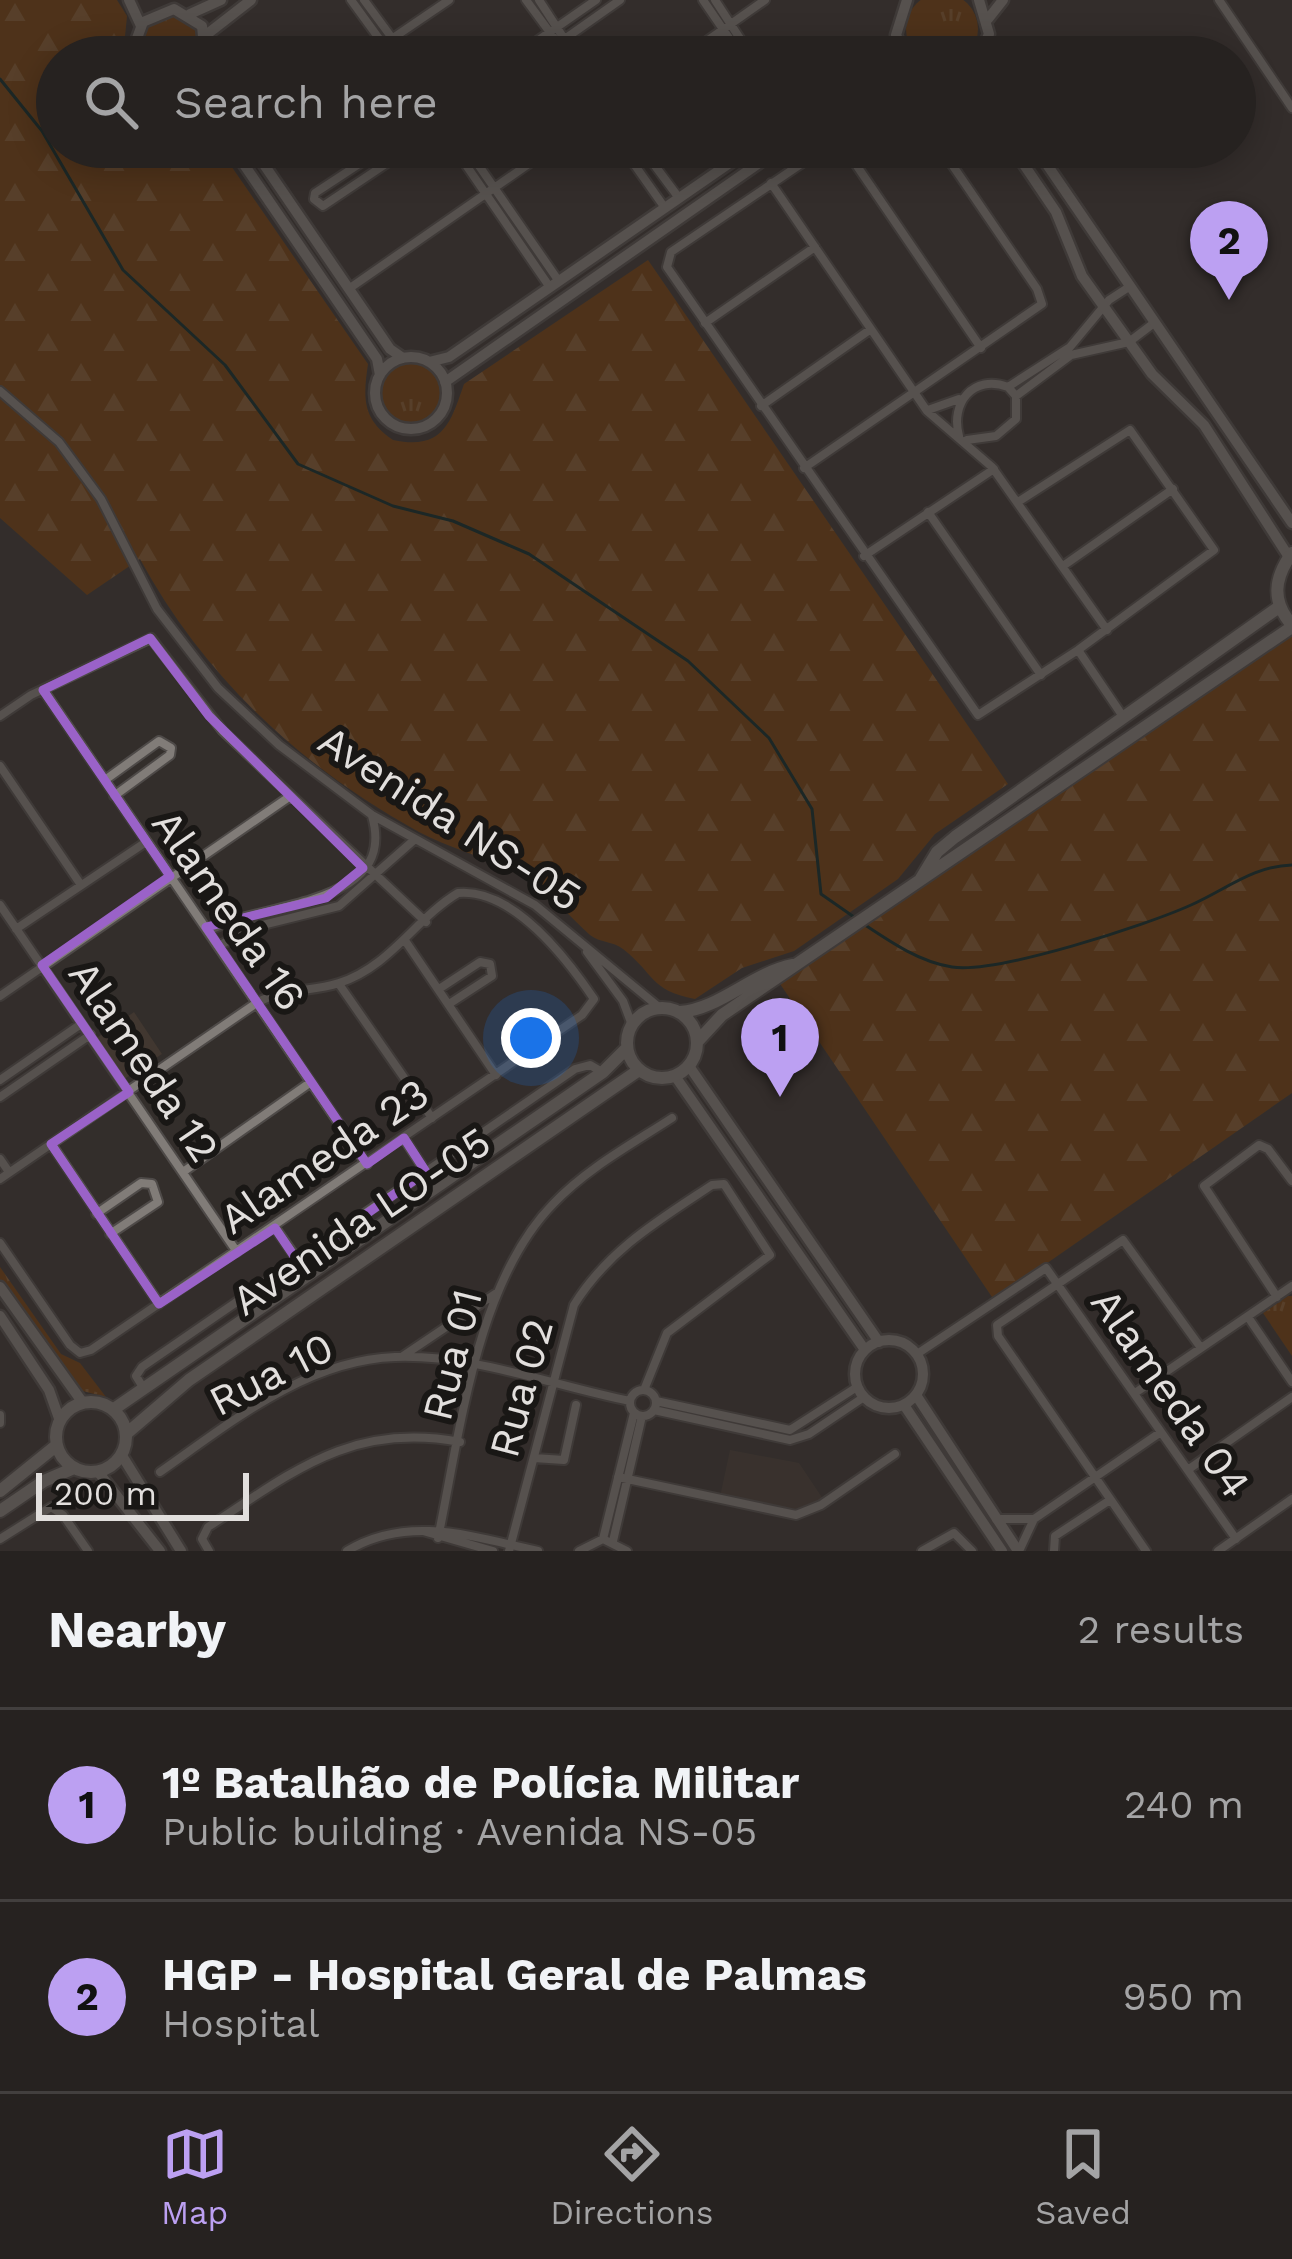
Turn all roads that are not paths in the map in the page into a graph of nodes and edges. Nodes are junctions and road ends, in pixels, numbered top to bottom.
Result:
1 (129, 0) edge
2 (153, 0) edge
3 (221, 0) edge
4 (251, 0) edge
5 (351, 0) edge
6 (364, 0) edge
7 (449, 0) edge
8 (526, 0) edge
9 (538, 0) edge
10 (596, 0) edge
11 (620, 0) edge
12 (703, 0) edge
13 (715, 0) edge
14 (765, 0) edge
15 (907, 0) edge
16 (979, 0) edge
17 (1003, 0) edge
18 (1219, 0) edge
19 (164, 10) junction
20 (190, 14) junction
21 (988, 19) junction
22 (141, 26) junction
23 (726, 27) junction
24 (554, 31) junction
25 (206, 35) joint
26 (140, 36) edge
27 (383, 36) edge
28 (385, 36) edge
29 (395, 36) edge
30 (546, 36) edge
31 (558, 36) edge
32 (568, 36) edge
33 (713, 36) edge
34 (731, 36) edge
35 (734, 36) edge
36 (898, 36) edge
37 (988, 36) edge
38 (1243, 36) edge
39 (1256, 55) edge
40 (1292, 108) edge
41 (246, 168) edge
42 (267, 168) edge
43 (353, 168) edge
44 (378, 168) edge
45 (474, 168) edge
46 (522, 168) edge
47 (637, 168) edge
48 (657, 168) edge
49 (723, 168) edge
50 (752, 168) edge
51 (794, 168) edge
52 (858, 168) edge
53 (954, 168) edge
54 (1027, 168) edge
55 (1049, 168) edge
56 (771, 183) junction
57 (490, 190) junction
58 (679, 198) junction
59 (665, 208) junction
60 (815, 247) junction
61 (554, 283) junction
62 (1129, 287) junction
63 (350, 288) junction
64 (1103, 307) junction
65 (705, 323) junction
66 (1154, 323) junction
67 (871, 329) junction
68 (1130, 342) junction
69 (981, 348) junction
70 (403, 358) junction
71 (429, 362) junction
72 (380, 375) junction
73 (446, 382) junction
74 (1008, 387) junction
75 (0, 391) edge
76 (916, 393) junction
77 (1016, 396) junction
78 (960, 398) junction
79 (761, 406) junction
80 (927, 411) junction
81 (962, 438) junction
82 (989, 439) junction
83 (803, 468) junction
84 (993, 468) junction
85 (1172, 489) junction
86 (1018, 502) junction
87 (928, 512) junction
88 (1292, 523) edge
89 (1290, 555) edge
90 (864, 556) junction
91 (1063, 566) junction
92 (1279, 607) junction
93 (1292, 626) edge
94 (1107, 630) junction
95 (1078, 650) junction
96 (1041, 675) junction
97 (43, 690) junction
98 (0, 716) edge
99 (1124, 718) junction
100 (0, 766) edge
101 (105, 780) junction
102 (115, 796) junction
103 (289, 797) junction
104 (372, 815) junction
105 (414, 839) junction
106 (146, 842) junction
107 (363, 868) junction
108 (170, 876) junction
109 (375, 878) junction
110 (919, 881) junction
111 (81, 885) junction
112 (0, 905) edge
113 (426, 922) junction
114 (16, 929) junction
115 (209, 931) junction
116 (579, 941) junction
117 (406, 942) junction
118 (219, 946) junction
119 (797, 964) junction
120 (42, 965) junction
121 (339, 984) junction
122 (439, 989) junction
123 (0, 996) edge
124 (258, 1002) junction
125 (449, 1005) junction
126 (660, 1008) junction
127 (679, 1012) junction
128 (81, 1024) junction
129 (632, 1025) junction
130 (90, 1035) junction
131 (698, 1040) junction
132 (627, 1048) junction
133 (23, 1064) junction
134 (689, 1066) junction
135 (639, 1070) junction
136 (603, 1072) junction
137 (496, 1075) junction
138 (30, 1076) junction
139 (675, 1076) junction
140 (0, 1080) edge
141 (311, 1082) junction
142 (129, 1092) junction
143 (0, 1097) edge
144 (432, 1118) junction
145 (672, 1118) dead end
146 (404, 1138) junction
147 (51, 1144) junction
148 (0, 1159) edge
149 (367, 1163) junction
150 (9, 1172) junction
151 (183, 1172) junction
152 (426, 1172) junction
153 (0, 1179) edge
154 (1292, 1181) edge
155 (436, 1187) junction
156 (96, 1214) junction
157 (275, 1228) junction
158 (110, 1234) junction
159 (0, 1243) edge
160 (237, 1252) junction
161 (298, 1262) junction
162 (308, 1275) junction
163 (1057, 1283) junction
164 (1292, 1286) edge
165 (0, 1287) edge
166 (495, 1293) junction
167 (1277, 1297) junction
168 (159, 1304) junction
169 (0, 1316) edge
170 (1248, 1317) junction
171 (879, 1342) junction
172 (1201, 1348) junction
173 (866, 1351) junction
174 (917, 1354) junction
175 (401, 1357) junction
176 (477, 1366) junction
177 (1292, 1382) edge
178 (553, 1385) junction
179 (144, 1389) junction
180 (644, 1390) junction
181 (861, 1392) junction
182 (1135, 1393) junction
183 (916, 1395) junction
184 (1292, 1397) edge
185 (630, 1401) junction
186 (83, 1403) junction
187 (576, 1405) dead end
188 (655, 1405) junction
189 (904, 1406) junction
190 (114, 1409) junction
191 (638, 1415) junction
192 (60, 1421) junction
193 (1161, 1432) junction
194 (126, 1435) junction
195 (460, 1442) junction
196 (57, 1445) junction
197 (122, 1454) junction
198 (895, 1454) dead end
199 (534, 1458) junction
200 (74, 1468) junction
201 (1189, 1469) junction
202 (160, 1472) dead end
203 (99, 1473) junction
204 (618, 1477) junction
205 (1095, 1479) junction
206 (629, 1480) junction
207 (0, 1491) edge
208 (1292, 1499) edge
209 (1110, 1500) junction
210 (0, 1511) edge
211 (996, 1519) junction
212 (1034, 1519) junction
213 (438, 1534) junction
214 (1236, 1538) junction
215 (0, 1539) edge
216 (608, 1540) junction
217 (510, 1548) edge
218 (1221, 1550) edge
219 (88, 1551) edge
220 (160, 1551) edge
221 (181, 1551) edge
222 (209, 1551) edge
223 (347, 1551) edge
224 (493, 1551) edge
225 (538, 1551) edge
226 (578, 1551) edge
227 (627, 1551) edge
228 (922, 1551) edge
229 (973, 1551) edge
230 (1002, 1551) edge
231 (1018, 1551) edge
232 (1054, 1551) edge
233 (1146, 1551) edge

1 - 22 street
2 - 19 street
3 - 20 street
4 - 25 street
5 - 27 street
6 - 28 street
7 - 29 street
8 - 24 street
9 - 24 street
10 - 24 street
11 - 32 street
12 - 23 street
13 - 23 street
14 - 23 street
15 - 36 street
16 - 21 street
17 - 21 street
18 - 38 street
19 - 20 street
19 - 22 street
20 - 25 street
21 - 37 street
22 - 26 street
23 - 33 street
23 - 34 street
23 - 35 street
24 - 30 street
24 - 31 street
39 - 40 street
41 - 72 street
42 - 63 street
43 - 44 street
45 - 57 street
46 - 57 street
47 - 59 street
48 - 58 street
49 - 58 street
50 - 73 street
51 - 56 street
52 - 69 street
53 - 69 street
54 - 64 street
55 - 62 street
56 - 60 street
56 - 65 street
57 - 61 street
57 - 63 street
58 - 59 street
59 - 61 street
60 - 65 street
60 - 67 street
61 - 71 street
62 - 64 street
62 - 66 street
63 - 70 street
64 - 68 street
64 - 74 street
65 - 79 street
66 - 68 street
66 - 88 street
67 - 76 street
67 - 79 street
68 - 77 street
68 - 89 street
69 - 76 street
70 - 71 street
70 - 72 street
71 - 73 street
72 - 73 street
74 - 77 street
74 - 78 street
75 - 104 street, Avenida NS-05
76 - 80 street
76 - 83 street
77 - 82 street
78 - 80 street
78 - 81 street
79 - 83 street
80 - 81 street
81 - 82 street
81 - 84 street
82 - 84 street
83 - 90 street
84 - 86 street
84 - 87 street
85 - 86 street
85 - 91 street
85 - 94 street
86 - 91 street
87 - 90 street
87 - 96 street
89 - 92 main road
90 - 96 street
91 - 94 street
92 - 93 main road
92 - 99 main road
93 - 110 main road
94 - 95 street
95 - 96 street
95 - 99 street
97 - 98 street
97 - 101 street, Alameda 16
97 - 103 street
99 - 110 main road
100 - 111 street
101 - 102 street, Alameda 16
101 - 102 street
102 - 106 street, Alameda 16
103 - 107 street
103 - 108 street
104 - 105 street, Avenida NS-05
104 - 107 street
105 - 109 street
105 - 116 street, Avenida NS-05
106 - 108 street, Alameda 16
106 - 111 street
107 - 109 street
107 - 115 street
108 - 115 street, Alameda 16
108 - 120 street
109 - 113 street
109 - 118 street
110 - 119 main road
111 - 114 street
112 - 114 street, Alameda 12
113 - 117 street
113 - 137 street, Alameda 23
114 - 120 street, Alameda 12
115 - 118 street, Alameda 16
116 - 126 street, Avenida NS-05
116 - 129 street, Avenida NS-05
117 - 121 street
117 - 122 street
118 - 124 street, Alameda 16
119 - 127 main road
119 - 131 main road
120 - 123 street
120 - 128 street, Alameda 12
121 - 124 street
121 - 144 street
122 - 125 street
122 - 125 street
124 - 141 street, Alameda 16
124 - 142 street
125 - 137 street
126 - 127 main road
126 - 129 main road
127 - 131 main road
128 - 130 street, Alameda 12
128 - 133 street
129 - 132 main road
130 - 138 street
130 - 142 street, Alameda 12
131 - 134 main road
132 - 135 main road
132 - 136 main road, Avenida LO-05
133 - 138 street
133 - 140 street
134 - 139 main road
134 - 171 street
135 - 139 main road
135 - 194 main road, Avenida LO-05
136 - 152 street
136 - 155 main road, Avenida LO-05
137 - 144 street, Alameda 23
138 - 143 street
139 - 173 street
141 - 149 street, Alameda 16
141 - 151 street
142 - 147 street
142 - 151 street, Alameda 12
144 - 146 street, Alameda 23
145 - 166 street, Rua 01
146 - 149 street, Alameda 23
146 - 152 street
147 - 150 street
147 - 156 street
148 - 150 street
149 - 157 street, Alameda 23
150 - 153 street
151 - 160 street, Alameda 12
152 - 155 street
152 - 161 street
154 - 167 street
155 - 162 main road, Avenida LO-05
156 - 158 street
156 - 158 street
157 - 160 street, Alameda 23
157 - 161 street
158 - 168 street
159 - 168 street, Alameda 23
160 - 168 street, Alameda 23
161 - 162 street
161 - 179 street
162 - 179 main road, Avenida LO-05
163 - 172 street
163 - 174 street
163 - 182 street, Alameda 04
163 - 205 street
164 - 167 street
165 - 186 street
166 - 175 street
166 - 176 street, Rua 01
167 - 170 street
169 - 192 street
170 - 172 street
170 - 177 street
171 - 173 street
171 - 174 street
172 - 182 street
173 - 181 street
174 - 183 street
175 - 176 street, Rua 10
175 - 202 street, Rua 10
176 - 178 street, Rua 10
176 - 195 street, Rua 01
178 - 180 street, Rua 02
178 - 185 street, Rua 10
178 - 199 street, Rua 02
179 - 190 main road, Avenida LO-05
180 - 185 street
180 - 188 street
181 - 188 street
181 - 189 street
182 - 193 street, Alameda 04
183 - 189 street
183 - 211 street
184 - 201 street
185 - 191 street
186 - 190 main road
186 - 192 main road
187 - 199 street
188 - 191 street
189 - 230 street
190 - 194 main road
191 - 204 street
191 - 206 street
192 - 196 main road
193 - 201 street, Alameda 04
193 - 205 street
194 - 197 main road
195 - 213 street, Rua 01
195 - 222 street
196 - 200 main road
196 - 207 main road
197 - 203 main road
197 - 221 street
198 - 206 street
199 - 217 street, Rua 02
200 - 203 main road
200 - 210 main road
201 - 214 street, Alameda 04
203 - 220 street
204 - 206 street
204 - 216 street
205 - 209 street
205 - 212 street
206 - 216 street
208 - 214 street
209 - 232 street
209 - 233 street
211 - 212 street
211 - 231 street
212 - 231 street
213 - 217 street
213 - 223 street
213 - 224 street
214 - 218 street
215 - 219 street
216 - 226 street
216 - 227 street
217 - 225 street
228 - 229 street

